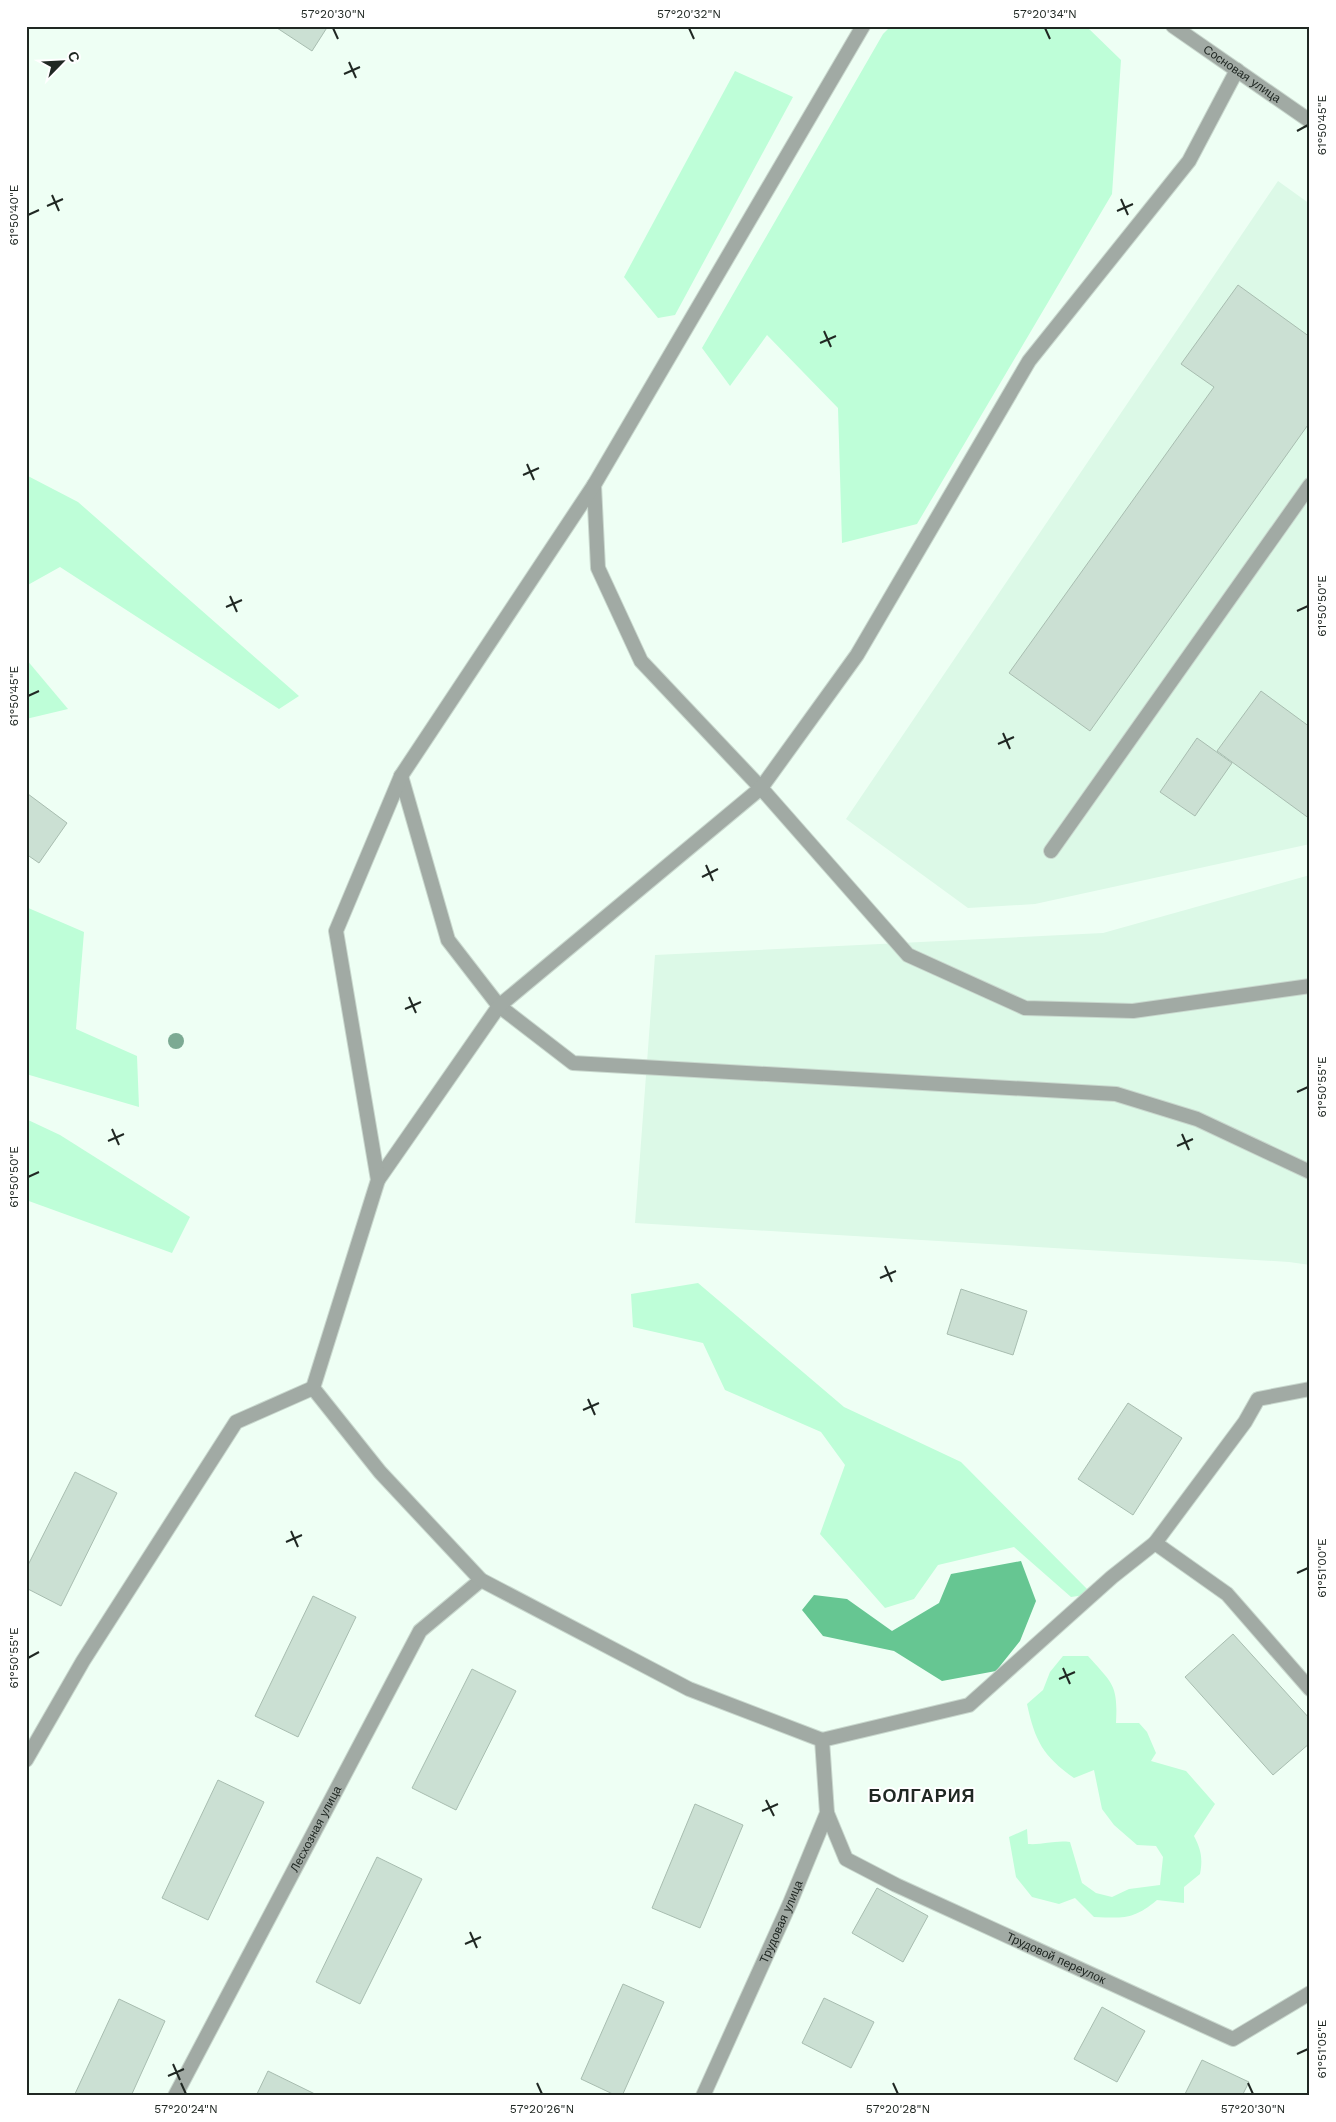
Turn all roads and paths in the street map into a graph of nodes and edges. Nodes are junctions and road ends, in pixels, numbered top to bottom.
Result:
1 (863, 26) edge
2 (1173, 26) edge
3 (1237, 70) junction
4 (1310, 122) edge
5 (594, 485) junction
6 (1310, 485) edge
7 (402, 776) junction
8 (761, 788) junction
9 (1051, 850) dead end
10 (1310, 986) edge
11 (499, 1006) junction
12 (1310, 1172) edge
13 (378, 1180) junction
14 (313, 1388) junction
15 (1310, 1389) edge
16 (1155, 1543) junction
17 (481, 1580) junction
18 (1310, 1689) edge
19 (822, 1740) junction
20 (26, 1760) edge
21 (827, 1813) junction
22 (1310, 1992) edge
23 (175, 2096) edge
24 (703, 2096) edge

1 - 5 street
2 - 3 street, Сосновая улица
3 - 4 street, Сосновая улица
3 - 8 street
5 - 7 street
5 - 8 street
6 - 9 street
7 - 11 street
7 - 13 street
8 - 10 street
8 - 11 street
11 - 12 street
11 - 13 street
13 - 14 street
14 - 17 street
14 - 20 street
15 - 16 street
16 - 18 street
16 - 19 street
17 - 19 street
17 - 23 street, Лесхозная улица
19 - 21 street, Трудовая улица
21 - 22 street, Трудовой переулок
21 - 24 street, Трудовая улица

